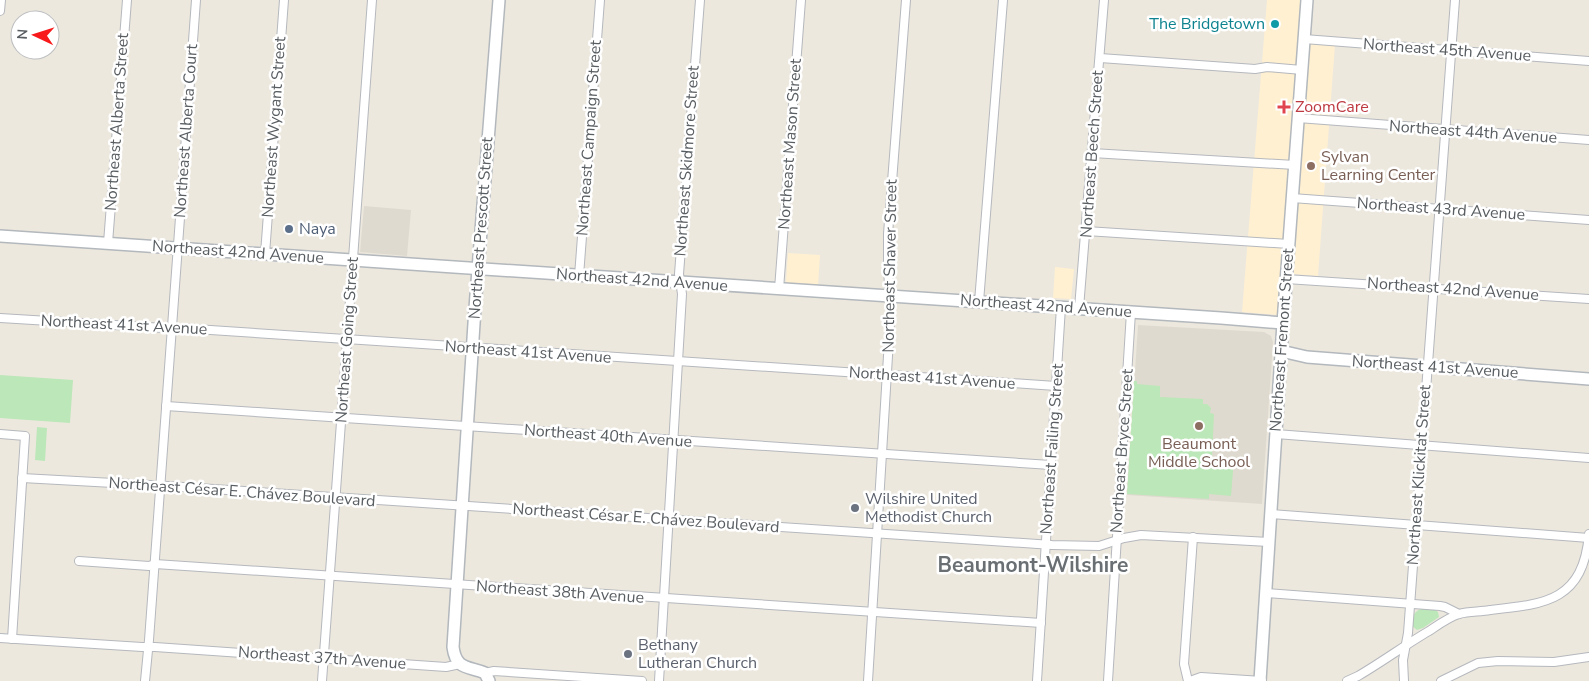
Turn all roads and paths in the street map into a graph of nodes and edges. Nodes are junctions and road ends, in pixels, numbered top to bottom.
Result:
1 (1, 0) edge
2 (127, 0) edge
3 (196, 0) edge
4 (284, 0) edge
5 (372, 0) edge
6 (499, 0) edge
7 (600, 0) edge
8 (700, 0) edge
9 (801, 0) edge
10 (906, 0) edge
11 (1003, 0) edge
12 (1104, 0) edge
13 (1307, 0) edge
14 (1455, 0) edge
15 (0, 11) edge
16 (1304, 39) junction
17 (1452, 50) junction
18 (1100, 58) junction
19 (1589, 61) edge
20 (1302, 70) junction
21 (1298, 118) junction
22 (1446, 130) junction
23 (1589, 140) edge
24 (1092, 154) junction
25 (1295, 165) junction
26 (1292, 198) junction
27 (1440, 209) junction
28 (1589, 220) edge
29 (1086, 231) junction
30 (0, 236) edge
31 (108, 243) junction
32 (1289, 244) junction
33 (178, 248) junction
34 (265, 254) junction
35 (353, 260) junction
36 (478, 269) junction
37 (578, 276) junction
38 (1286, 278) junction
39 (680, 282) junction
40 (1434, 288) junction
41 (779, 289) junction
42 (890, 296) junction
43 (1589, 299) edge
44 (980, 302) junction
45 (1061, 307) junction
46 (1079, 308) junction
47 (1131, 312) junction
48 (0, 318) edge
49 (1283, 323) junction
50 (172, 328) junction
51 (347, 339) junction
52 (472, 348) junction
53 (1281, 351) junction
54 (678, 362) junction
55 (1428, 366) junction
56 (887, 375) junction
57 (1589, 378) edge
58 (1056, 386) junction
59 (166, 406) junction
60 (341, 418) junction
61 (467, 427) junction
62 (0, 434) edge
63 (1276, 434) junction
64 (673, 440) junction
65 (1422, 446) junction
66 (882, 454) junction
67 (1589, 458) edge
68 (1051, 465) junction
69 (22, 478) junction
70 (160, 486) junction
71 (336, 498) junction
72 (463, 506) junction
73 (1271, 514) junction
74 (668, 520) junction
75 (1416, 524) junction
76 (877, 534) junction
77 (1589, 536) edge
78 (1193, 537) junction
79 (1117, 540) junction
80 (1269, 542) junction
81 (1046, 545) junction
82 (79, 561) dead end
83 (155, 564) junction
84 (330, 576) junction
85 (458, 586) junction
86 (1266, 593) junction
87 (663, 599) junction
88 (1410, 603) junction
89 (872, 612) junction
90 (1459, 614) junction
91 (1040, 623) junction
92 (0, 638) edge
93 (12, 639) junction
94 (1406, 645) junction
95 (148, 647) junction
96 (1589, 657) edge
97 (324, 658) junction
98 (460, 664) junction
99 (487, 677) edge
100 (144, 681) edge
101 (322, 681) edge
102 (642, 681) edge
103 (658, 681) edge
104 (868, 681) edge
105 (1037, 681) edge
106 (1108, 681) edge
107 (1189, 681) edge
108 (1261, 681) edge
109 (1347, 681) edge
110 (1404, 681) edge
111 (1441, 681) edge

1 - 15 street
2 - 31 street, Northeast Alberta Street
3 - 33 street, Northeast Alberta Court
4 - 34 street, Northeast Wygant Street
5 - 35 street, Northeast Going Street
6 - 36 street, Northeast Prescott Street
7 - 37 street, Northeast Campaign Street
8 - 39 street, Northeast Skidmore Street
9 - 41 street, Northeast Mason Street
10 - 42 street, Northeast Shaver Street
11 - 44 street
12 - 18 street, Northeast Beech Street
13 - 16 street, Northeast Fremont Street
14 - 17 street, Northeast Klickitat Street
16 - 17 street, Northeast 45th Avenue
16 - 20 street, Northeast Fremont Street
17 - 19 street, Northeast 45th Avenue
17 - 22 street, Northeast Klickitat Street
18 - 20 street
18 - 24 street, Northeast Beech Street
20 - 21 street, Northeast Fremont Street
21 - 22 street, Northeast 44th Avenue
21 - 25 street, Northeast Fremont Street
22 - 23 street, Northeast 44th Avenue
22 - 27 street, Northeast Klickitat Street
24 - 25 street
24 - 29 street, Northeast Beech Street
25 - 26 street, Northeast Fremont Street
26 - 27 street, Northeast 43rd Avenue
26 - 32 street, Northeast Fremont Street
27 - 28 street, Northeast 43rd Avenue
27 - 40 street, Northeast Klickitat Street
29 - 32 street
29 - 46 street, Northeast Beech Street
30 - 31 street, Northeast 42nd Avenue
31 - 33 street, Northeast 42nd Avenue
32 - 38 street, Northeast Fremont Street
33 - 34 street, Northeast 42nd Avenue
33 - 50 street, Northeast Alberta Court
34 - 35 street, Northeast 42nd Avenue
35 - 36 street, Northeast 42nd Avenue
35 - 51 street, Northeast Going Street
36 - 37 street, Northeast 42nd Avenue
36 - 52 street, Northeast Prescott Street
37 - 39 street, Northeast 42nd Avenue
38 - 40 street, Northeast 42nd Avenue
38 - 49 street, Northeast Fremont Street
39 - 41 street, Northeast 42nd Avenue
39 - 54 street, Northeast Skidmore Street
40 - 43 street, Northeast 42nd Avenue
40 - 55 street, Northeast Klickitat Street
41 - 42 street, Northeast 42nd Avenue
42 - 44 street, Northeast 42nd Avenue
42 - 56 street, Northeast Shaver Street
44 - 45 street, Northeast 42nd Avenue
45 - 46 street, Northeast 42nd Avenue
45 - 58 street, Northeast Failing Street
46 - 47 street, Northeast 42nd Avenue
47 - 49 street, Northeast 42nd Avenue
47 - 79 street, Northeast Bryce Street
48 - 50 street, Northeast 41st Avenue
49 - 53 street, Northeast Fremont Street
50 - 51 street, Northeast 41st Avenue
50 - 59 street, Northeast Alberta Court
51 - 52 street, Northeast 41st Avenue
51 - 60 street, Northeast Going Street
52 - 54 street, Northeast 41st Avenue
52 - 61 street, Northeast Prescott Street
53 - 55 street, Northeast 41st Avenue
53 - 63 street, Northeast Fremont Street
54 - 56 street, Northeast 41st Avenue
54 - 64 street, Northeast Skidmore Street
55 - 57 street, Northeast 41st Avenue
55 - 65 street, Northeast Klickitat Street
56 - 58 street, Northeast 41st Avenue
56 - 66 street, Northeast Shaver Street
58 - 68 street, Northeast Failing Street
59 - 60 street, Northeast 40th Avenue
59 - 70 street, Northeast Alberta Court
60 - 61 street, Northeast 40th Avenue
60 - 71 street, Northeast Going Street
61 - 64 street, Northeast 40th Avenue
61 - 72 street, Northeast Prescott Street
62 - 69 street
63 - 65 street
63 - 73 street, Northeast Fremont Street
64 - 66 street, Northeast 40th Avenue
64 - 74 street, Northeast Skidmore Street
65 - 67 street
65 - 75 street, Northeast Klickitat Street
66 - 68 street, Northeast 40th Avenue
66 - 76 street, Northeast Shaver Street
68 - 81 street, Northeast Failing Street
69 - 70 street, Northeast César E. Chávez Boulevard
69 - 93 street
70 - 71 street, Northeast César E. Chávez Boulevard
70 - 83 street, Northeast Alberta Court
71 - 72 street, Northeast César E. Chávez Boulevard
71 - 84 street, Northeast Going Street
72 - 74 street, Northeast César E. Chávez Boulevard
72 - 85 street, Northeast Prescott Street
73 - 75 street
73 - 80 street, Northeast Fremont Street
74 - 76 street, Northeast César E. Chávez Boulevard
74 - 87 street, Northeast Skidmore Street
75 - 77 street
75 - 88 street, Northeast Klickitat Street
76 - 81 street, Northeast César E. Chávez Boulevard
76 - 89 street, Northeast Shaver Street
77 - 90 street
78 - 79 street, Northeast César E. Chávez Boulevard
78 - 80 street, Northeast César E. Chávez Boulevard
78 - 107 street
79 - 81 street, Northeast César E. Chávez Boulevard
79 - 106 street, Northeast Bryce Street
80 - 86 street, Northeast Fremont Street
81 - 91 street, Northeast Failing Street
82 - 83 street, Northeast 38th Avenue
83 - 84 street, Northeast 38th Avenue
83 - 95 street, Northeast Alberta Court
84 - 85 street, Northeast 38th Avenue
84 - 97 street, Northeast Going Street
85 - 87 street, Northeast 38th Avenue
85 - 98 street, Northeast Prescott Street
86 - 88 street
86 - 108 street, Northeast Fremont Street
87 - 89 street, Northeast 38th Avenue
87 - 103 street, Northeast Skidmore Street
88 - 90 street
88 - 94 street, Northeast Klickitat Street
89 - 91 street, Northeast 38th Avenue
89 - 104 street, Northeast Shaver Street
90 - 94 street
91 - 105 street, Northeast Failing Street
92 - 93 street, Northeast 37th Avenue
93 - 95 street, Northeast 37th Avenue
94 - 109 street
94 - 110 street, Northeast Klickitat Street
95 - 97 street, Northeast 37th Avenue
95 - 100 street, Northeast Alberta Court
96 - 111 street
97 - 98 street, Northeast 37th Avenue
97 - 101 street, Northeast Going Street
98 - 99 street, Northeast 37th Avenue
99 - 102 street, Northeast 37th Avenue
107 - 108 street

